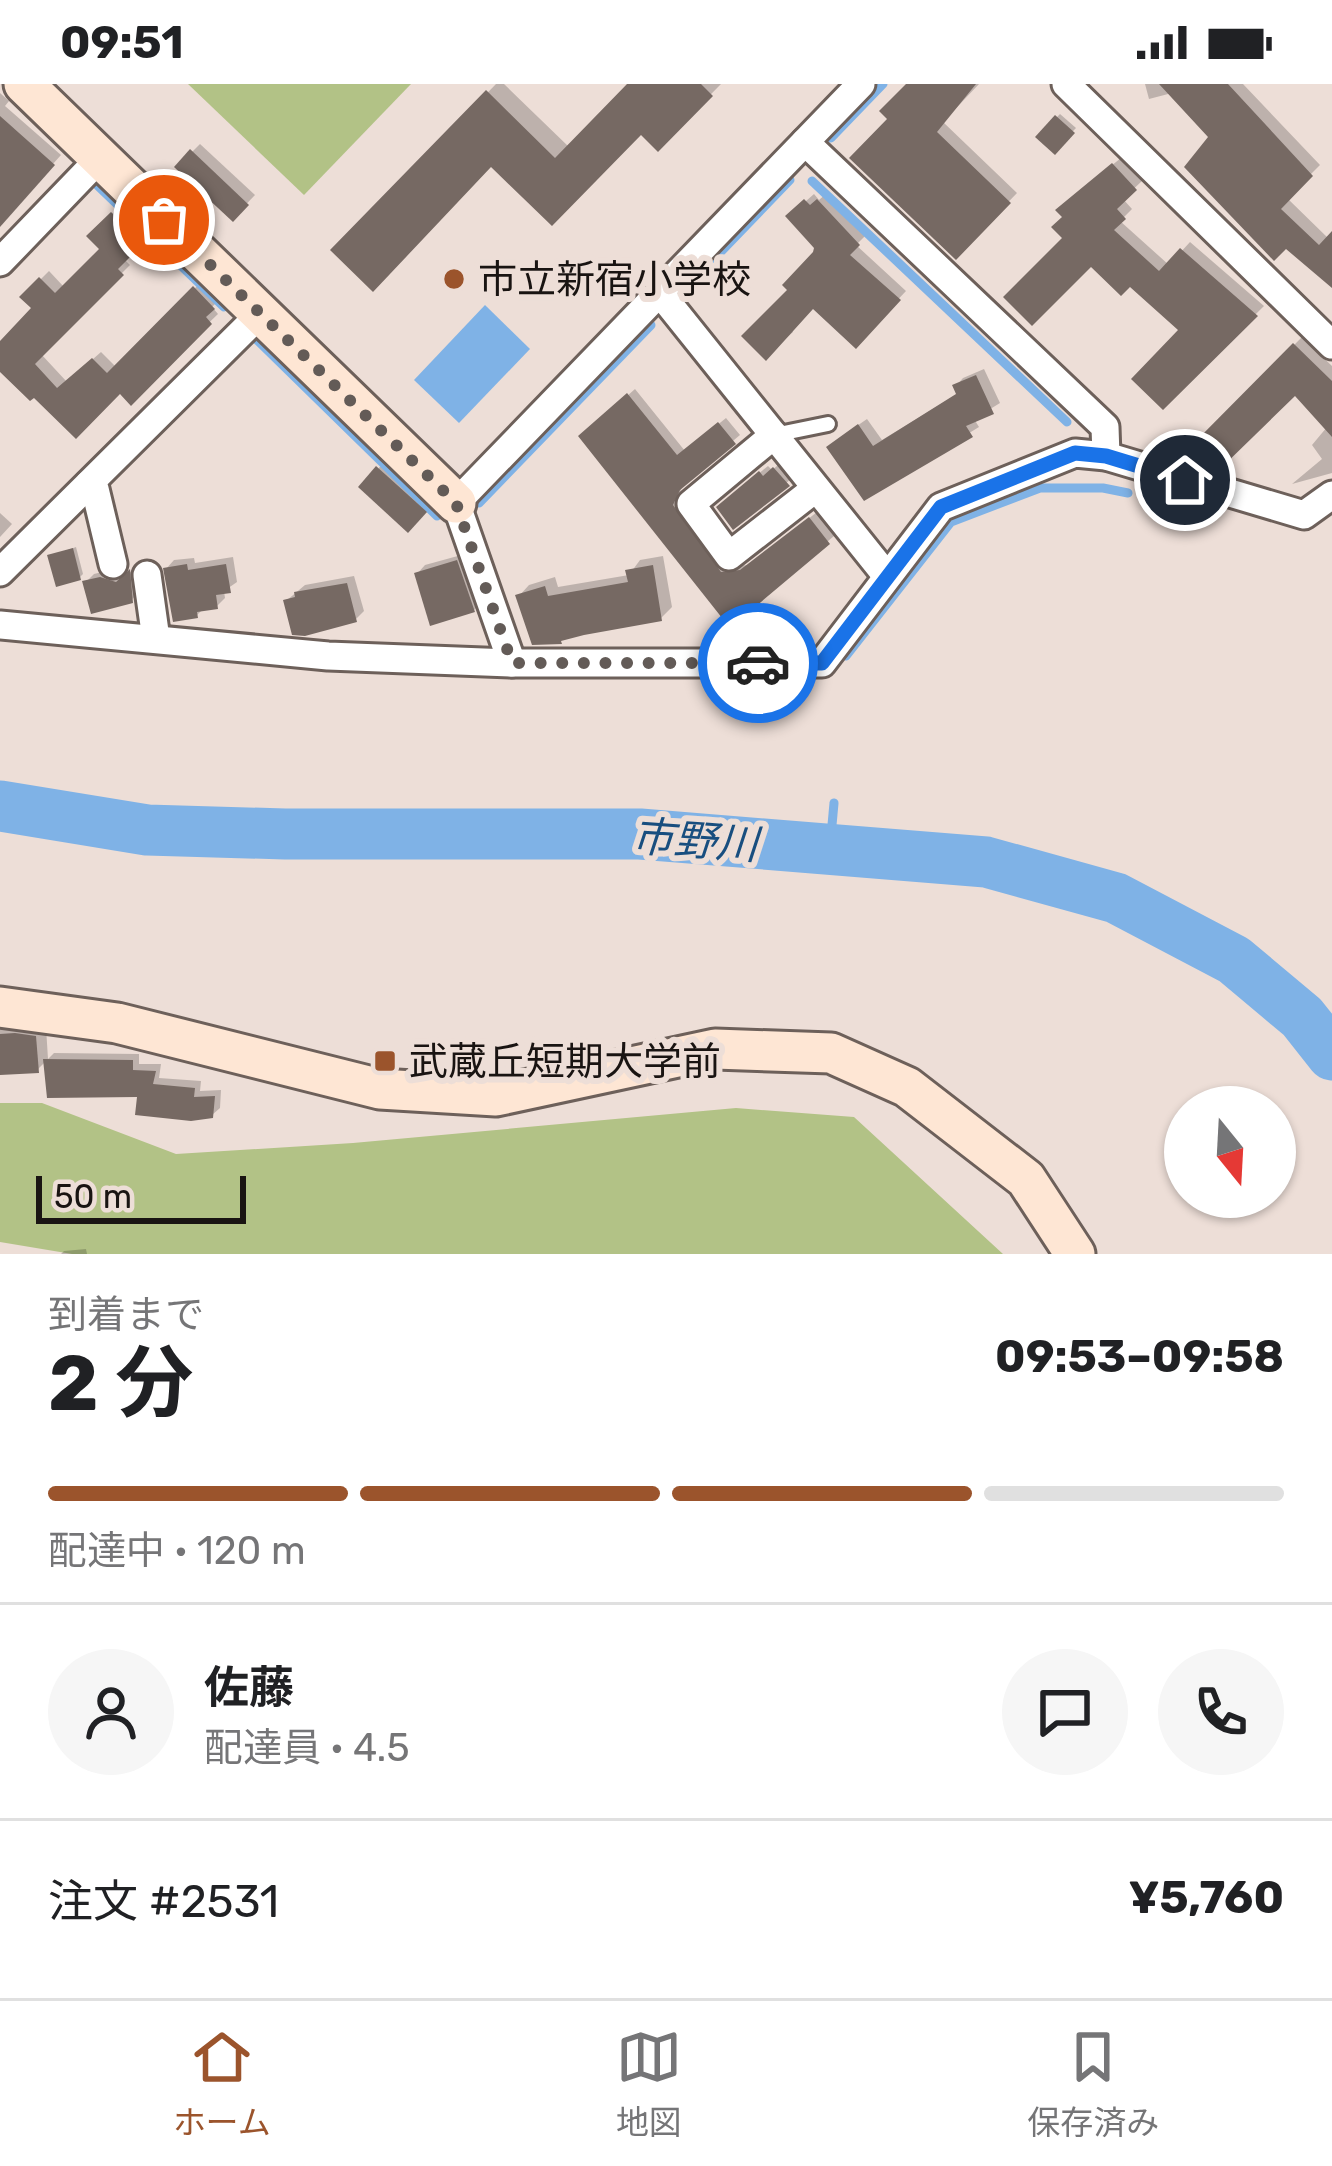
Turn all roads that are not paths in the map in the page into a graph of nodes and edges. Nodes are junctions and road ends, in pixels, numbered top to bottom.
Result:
1 (24, 84) edge
2 (861, 84) edge
3 (1066, 84) edge
4 (806, 142) junction
5 (100, 158) junction
6 (0, 262) edge
7 (660, 293) junction
8 (260, 314) junction
9 (1332, 345) edge
10 (828, 424) dead end
11 (774, 435) junction
12 (1106, 456) junction
13 (89, 484) junction
14 (815, 489) junction
15 (1332, 495) edge
16 (456, 503) junction
17 (113, 565) dead end
18 (0, 572) edge
19 (147, 575) dead end
20 (886, 575) junction
21 (0, 625) edge
22 (156, 640) junction
23 (512, 663) junction
24 (0, 1007) edge
25 (1076, 1254) edge

1 - 5 street
2 - 4 street
3 - 9 street
4 - 7 street
4 - 12 street
5 - 6 street
5 - 8 street
7 - 11 street
7 - 16 street
8 - 13 street
8 - 16 street
10 - 11 lane
11 - 14 street
11 - 14 street
12 - 15 street
12 - 20 street
13 - 17 street
13 - 18 street
14 - 20 street
16 - 23 street
19 - 22 street
20 - 23 street
21 - 22 street
22 - 23 street
24 - 25 street

